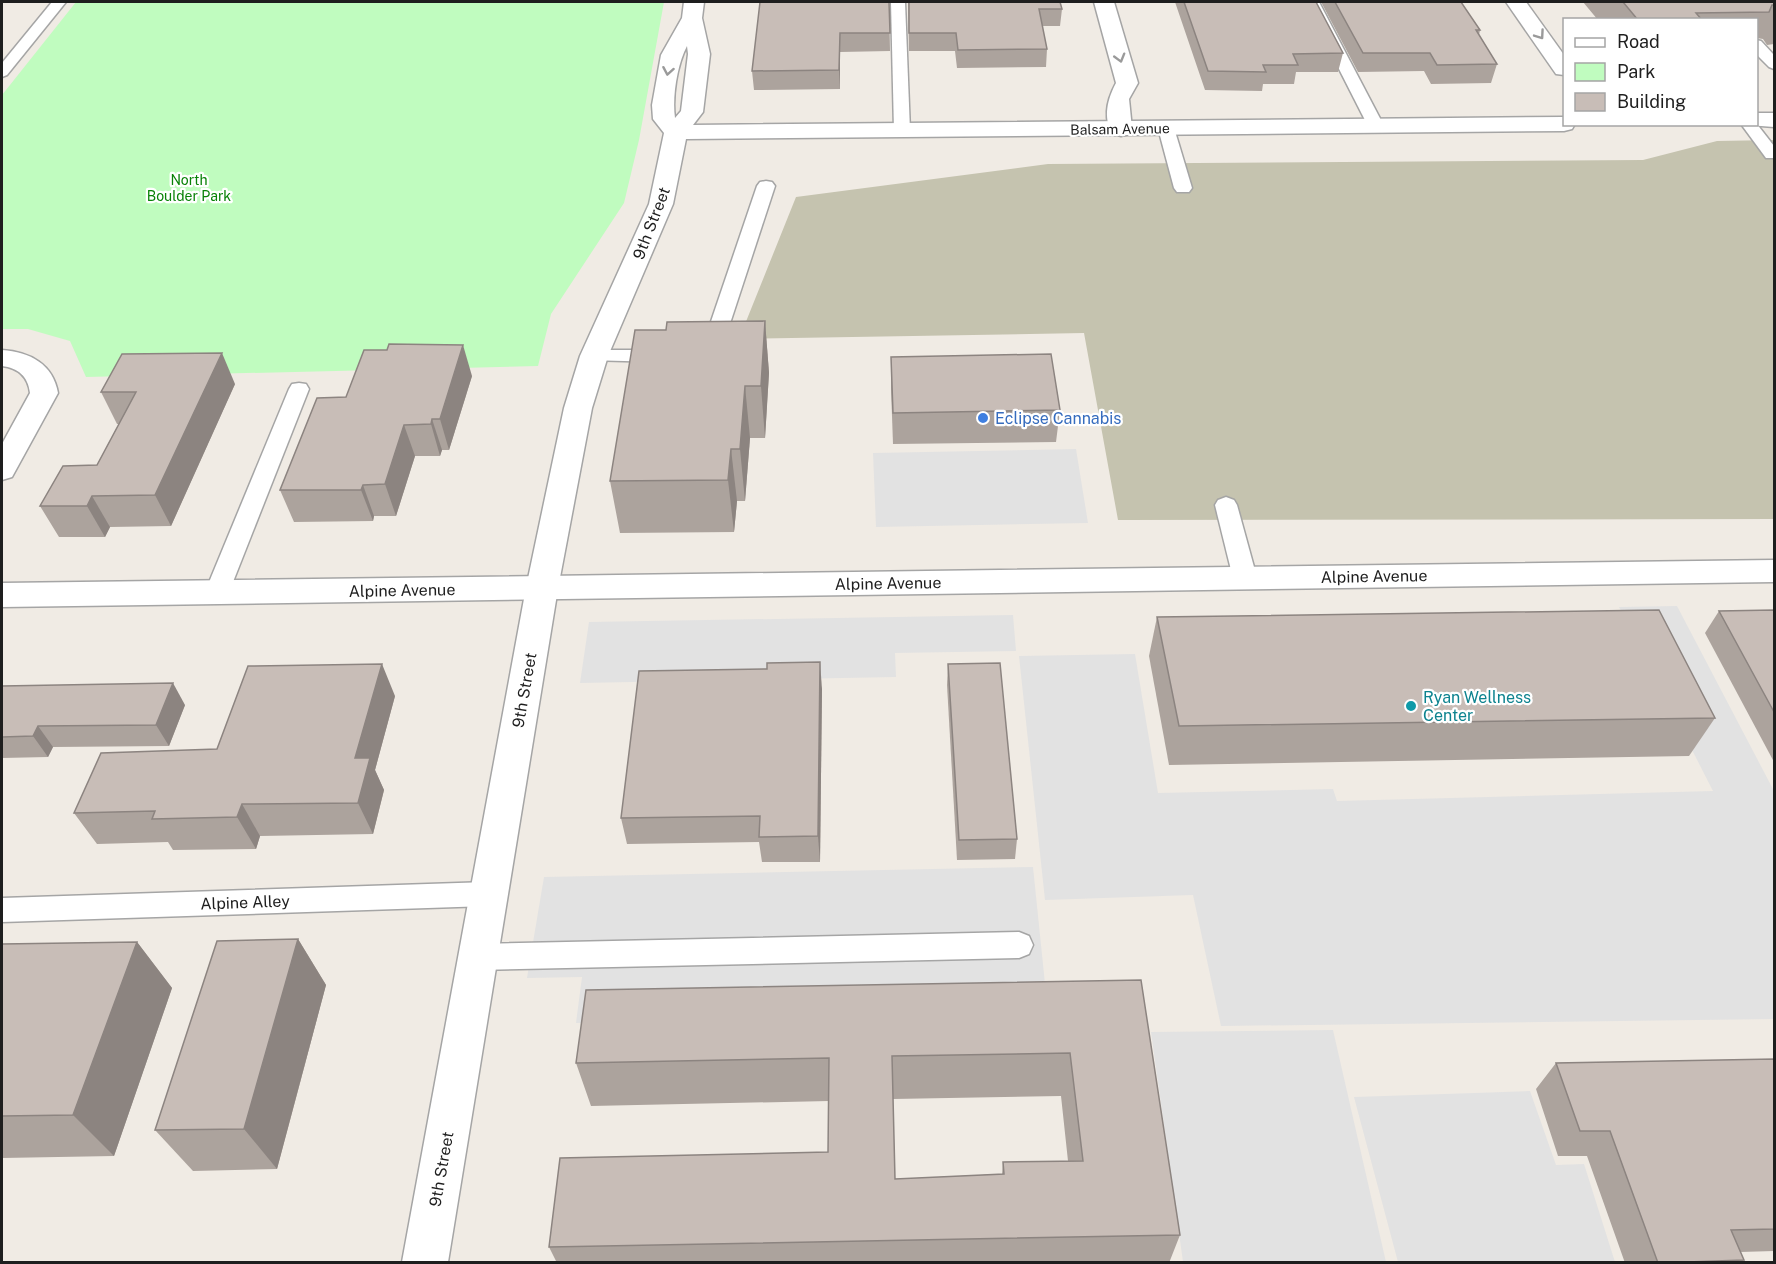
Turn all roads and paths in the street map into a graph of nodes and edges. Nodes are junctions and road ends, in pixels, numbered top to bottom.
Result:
1 (59, 2) edge
2 (898, 2) edge
3 (1104, 2) edge
4 (1312, 2) edge
5 (1516, 2) edge
6 (693, 10) edge
7 (1758, 46) edge
8 (1774, 64) edge
9 (1563, 68) edge
10 (2, 72) edge
11 (1758, 120) edge
12 (1774, 120) edge
13 (1563, 124) edge
14 (1376, 126) junction
15 (1751, 126) edge
16 (1166, 128) junction
17 (1121, 129) junction
18 (902, 131) junction
19 (676, 132) junction
20 (1772, 154) dead end
21 (766, 186) dead end
22 (1183, 188) dead end
23 (698, 355) edge
24 (594, 356) junction
25 (675, 356) edge
26 (2, 358) edge
27 (299, 389) dead end
28 (2, 470) edge
29 (1226, 505) dead end
30 (1774, 571) edge
31 (1245, 578) junction
32 (542, 588) junction
33 (217, 592) junction
34 (2, 595) edge
35 (488, 894) junction
36 (2, 910) edge
37 (1019, 945) dead end
38 (477, 957) junction
39 (425, 1263) edge

1 - 10 lane
2 - 18 lane
3 -> 17 street
4 - 14 lane
5 -> 9 street
6 - 19 street, 9th Street
6 -> 19 street, 9th Street
7 - 8 lane
11 - 12 street
13 - 14 street, Balsam Avenue
14 - 16 street, Balsam Avenue
15 - 20 lane
16 - 17 street, Balsam Avenue
16 - 22 lane
17 - 18 street, Balsam Avenue
18 - 19 street, Balsam Avenue
19 - 24 street, 9th Street
21 - 23 lane
24 - 25 lane
24 - 32 street, 9th Street
26 - 28 street
27 - 33 lane
29 - 31 lane
30 - 31 street, Alpine Avenue
31 - 32 street, Alpine Avenue
32 - 33 street, Alpine Avenue
32 - 35 street, 9th Street
33 - 34 street, Alpine Avenue
35 - 36 lane, Alpine Alley
35 - 38 street, 9th Street
37 - 38 lane
38 - 39 street, 9th Street

